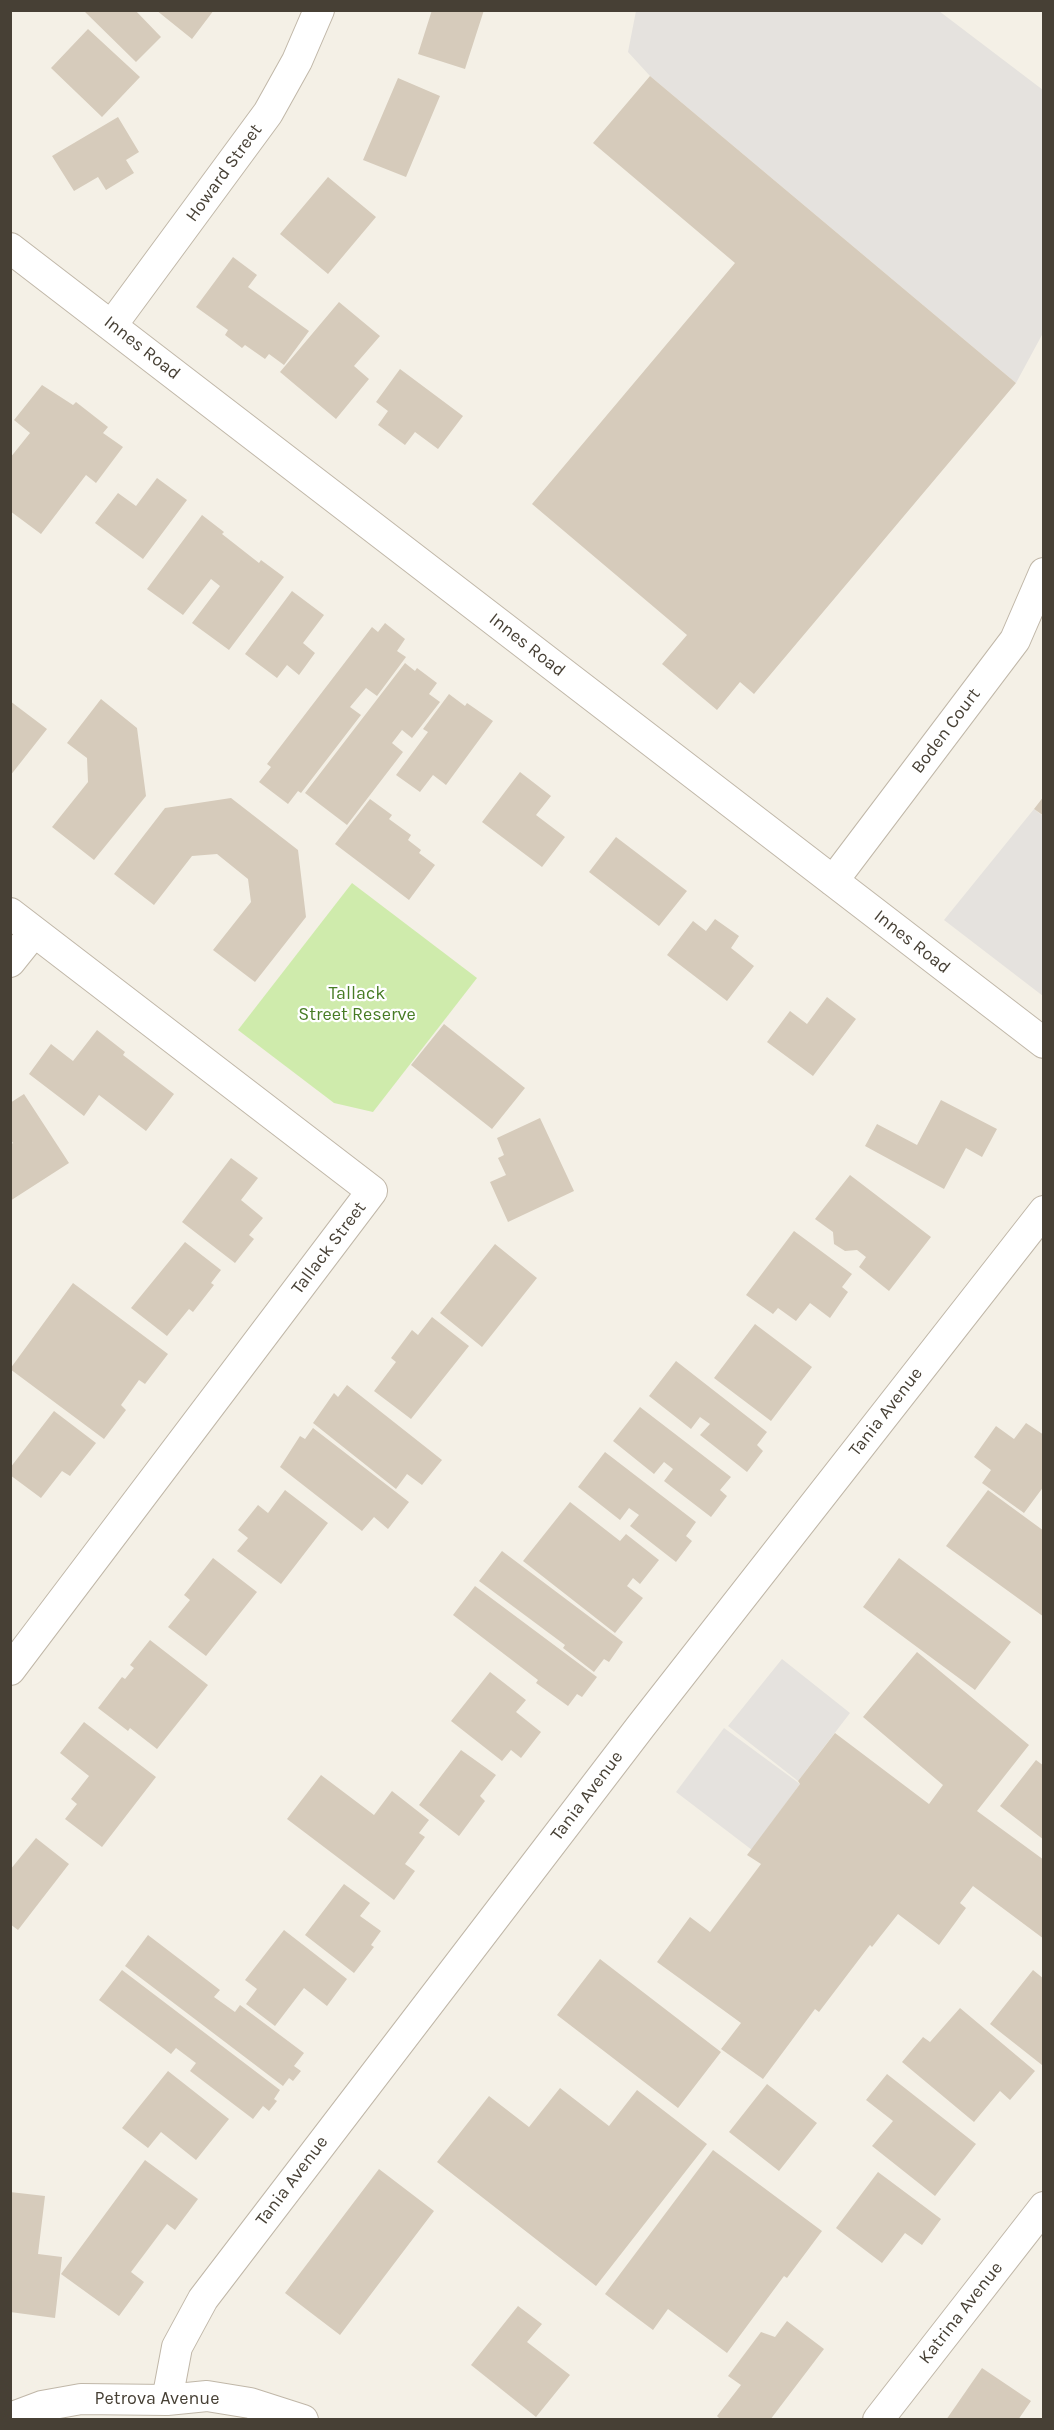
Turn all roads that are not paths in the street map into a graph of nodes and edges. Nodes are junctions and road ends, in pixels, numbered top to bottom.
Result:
1 (319, 10) edge
2 (10, 248) edge
3 (112, 325) junction
4 (1044, 573) edge
5 (833, 880) junction
6 (10, 913) edge
7 (34, 932) junction
8 (10, 962) edge
9 (1044, 1042) edge
10 (1044, 1211) edge
11 (10, 1670) edge
12 (1044, 2207) edge
13 (167, 2400) junction
14 (10, 2418) edge
15 (303, 2420) edge
16 (878, 2420) edge

1 - 3 street, Howard Street
2 - 3 street, Innes Road
3 - 5 street, Innes Road
4 - 5 street, Boden Court
5 - 9 street, Innes Road
6 - 7 street, Tallack Street
7 - 8 street
7 - 11 street, Tallack Street
10 - 13 street, Tania Avenue
12 - 16 street, Katrina Avenue
13 - 14 street, Petrova Avenue
13 - 15 street, Petrova Avenue

